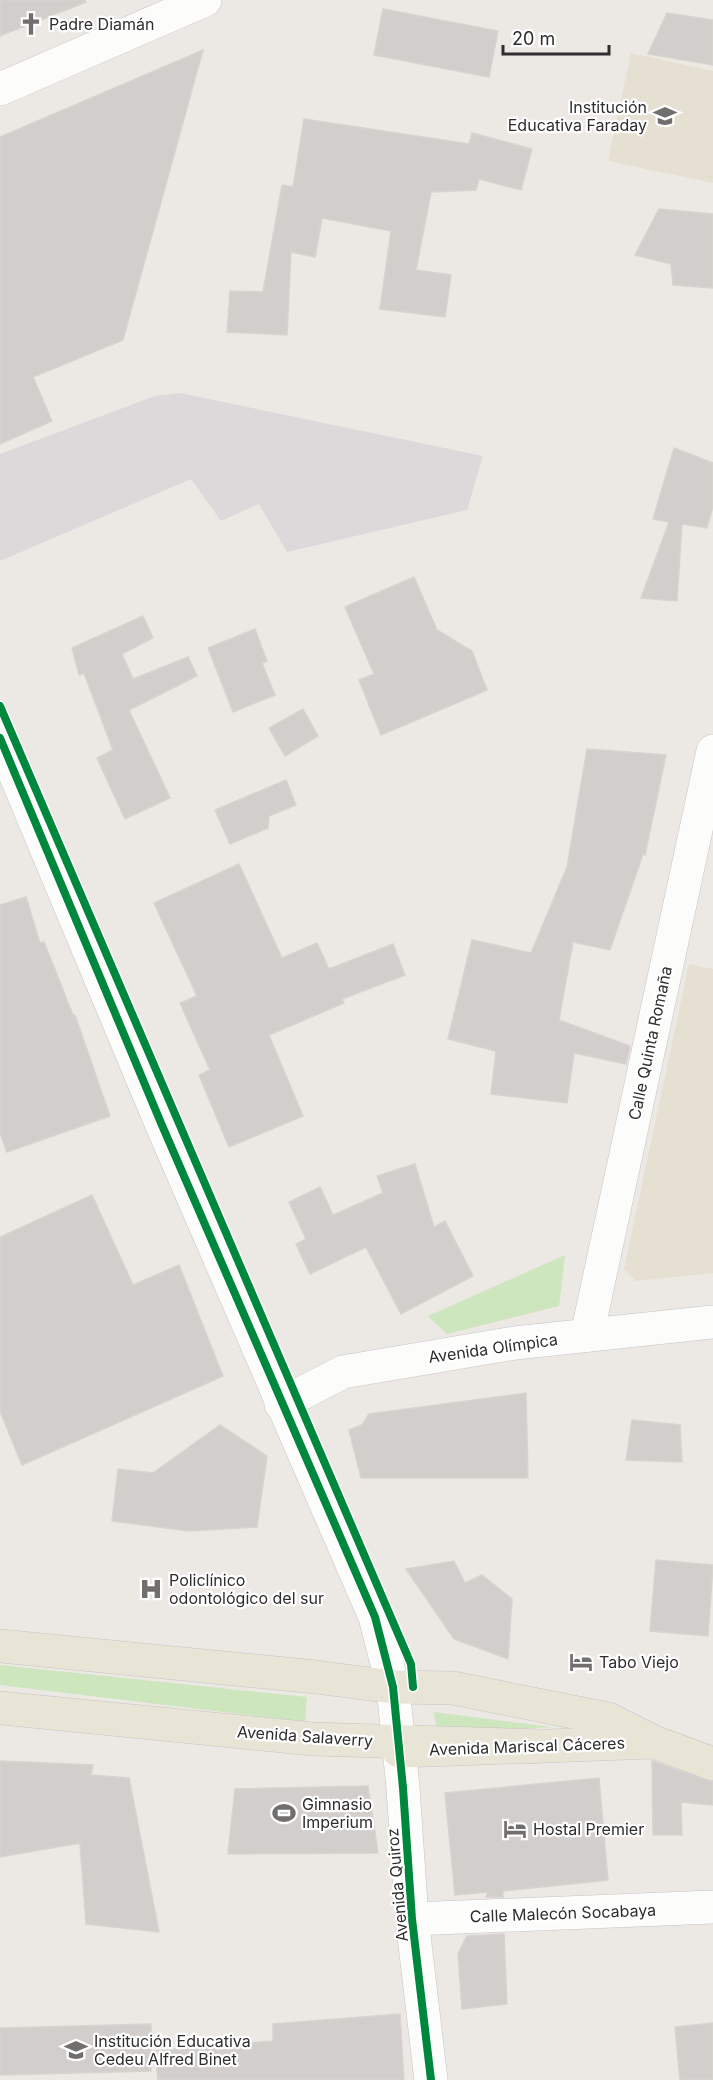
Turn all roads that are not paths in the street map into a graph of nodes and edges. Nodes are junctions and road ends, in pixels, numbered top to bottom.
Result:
1 (205, 0) edge
2 (0, 88) edge
3 (0, 738) edge
4 (713, 751) edge
5 (713, 1322) edge
6 (587, 1335) junction
7 (281, 1404) junction
8 (0, 1646) edge
9 (393, 1687) junction
10 (0, 1708) edge
11 (654, 1742) junction
12 (541, 1746) junction
13 (399, 1750) junction
14 (713, 1764) edge
15 (713, 1907) edge
16 (412, 1919) junction
17 (431, 2080) edge

1 - 2 street
3 - 7 street, Avenida Quiroz
4 - 6 street, Calle Quinta Romaña
5 - 6 street, Avenida Olímpica
6 - 7 street, Avenida Olímpica
7 - 9 street, Avenida Quiroz
8 - 9 main road
9 - 11 main road, Avenida Mariscal Cáceres
9 - 13 street, Avenida Quiroz
10 - 12 main road, Avenida Salaverry
11 - 12 main road, Avenida Mariscal Cáceres
11 - 14 main road, Avenida Mariscal Cáceres
12 - 13 main road, Avenida Mariscal Cáceres
13 - 16 street, Avenida Quiroz
15 - 16 street, Calle Malecón Socabaya
16 - 17 street, Avenida Quiroz

